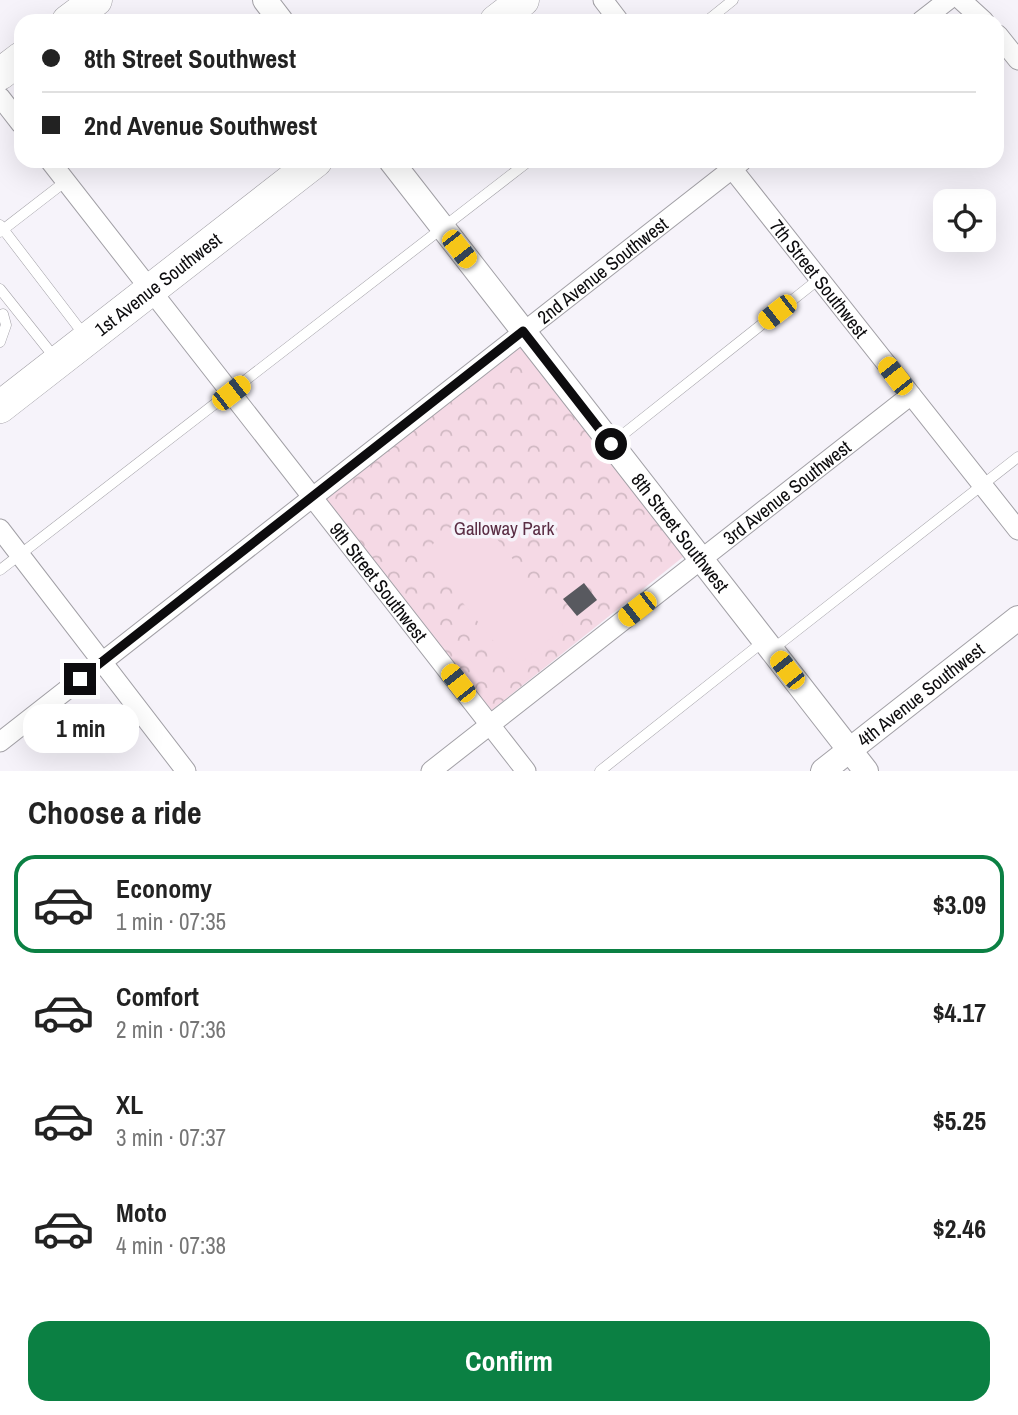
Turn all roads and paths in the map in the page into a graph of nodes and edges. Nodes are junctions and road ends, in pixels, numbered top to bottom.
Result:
1 (96, 0) edge
2 (265, 0) edge
3 (523, 0) edge
4 (603, 0) edge
5 (733, 0) edge
6 (948, 0) edge
7 (961, 0) edge
8 (77, 14) edge
9 (276, 14) edge
10 (505, 14) edge
11 (614, 14) edge
12 (716, 14) edge
13 (930, 14) edge
14 (976, 14) edge
15 (1004, 42) edge
16 (1018, 60) edge
17 (14, 63) edge
18 (0, 74) edge
19 (0, 97) edge
20 (14, 115) edge
21 (56, 168) edge
22 (307, 168) edge
23 (396, 168) edge
24 (519, 168) edge
25 (728, 168) edge
26 (736, 168) edge
27 (66, 181) junction
28 (443, 228) junction
29 (1, 229) edge
30 (819, 279) junction
31 (0, 289) edge
32 (151, 289) junction
33 (1, 312) edge
34 (523, 331) junction
35 (87, 339) junction
36 (0, 342) edge
37 (58, 361) junction
38 (231, 393) junction
39 (911, 395) junction
40 (0, 407) edge
41 (611, 444) junction
42 (1018, 457) edge
43 (982, 485) junction
44 (313, 498) junction
45 (0, 529) edge
46 (1018, 530) edge
47 (19, 555) junction
48 (701, 559) junction
49 (0, 570) edge
50 (1018, 618) edge
51 (768, 645) junction
52 (101, 663) junction
53 (490, 725) junction
54 (0, 742) edge
55 (849, 750) junction
56 (186, 771) edge
57 (431, 771) edge
58 (526, 771) edge
59 (600, 771) edge
60 (823, 771) edge
61 (866, 771) edge

1 - 8 main road
2 - 9 street
3 - 10 main road
4 - 11 street
5 - 12 lane
6 - 13 street
7 - 14 street
15 - 16 street
17 - 18 main road
19 - 20 street
21 - 27 street, 9th Street Southwest
22 - 32 main road, 1st Avenue Southwest
23 - 28 street, 8th Street Southwest
24 - 28 lane
25 - 34 street, 2nd Avenue Southwest
26 - 30 street, 7th Street Southwest
27 - 29 lane
27 - 32 street, 9th Street Southwest
28 - 34 street, 8th Street Southwest
28 - 38 lane
29 - 35 lane
30 - 39 street, 7th Street Southwest
30 - 41 lane
31 - 37 lane
32 - 35 main road, 1st Avenue Southwest
32 - 38 street, 9th Street Southwest
33 - 36 lane
34 - 41 street, 8th Street Southwest
34 - 44 street, 2nd Avenue Southwest
35 - 37 main road, 1st Avenue Southwest
37 - 40 main road, 1st Avenue Southwest
38 - 44 street, 9th Street Southwest
38 - 47 lane
39 - 43 street, 7th Street Southwest
39 - 48 street, 3rd Avenue Southwest
41 - 48 street, 8th Street Southwest
42 - 43 lane
43 - 46 street, 7th Street Southwest
43 - 51 lane
44 - 52 street, 2nd Avenue Southwest
44 - 53 street, 9th Street Southwest
45 - 47 street
47 - 49 lane
47 - 52 street
48 - 51 street, 8th Street Southwest
48 - 53 street, 3rd Avenue Southwest
50 - 55 street, 4th Avenue Southwest
51 - 55 street, 8th Street Southwest
51 - 59 lane
52 - 54 street, 2nd Avenue Southwest
52 - 56 street
53 - 57 street, 3rd Avenue Southwest
53 - 58 street, 9th Street Southwest
55 - 60 street, 4th Avenue Southwest
55 - 61 street, 8th Street Southwest

